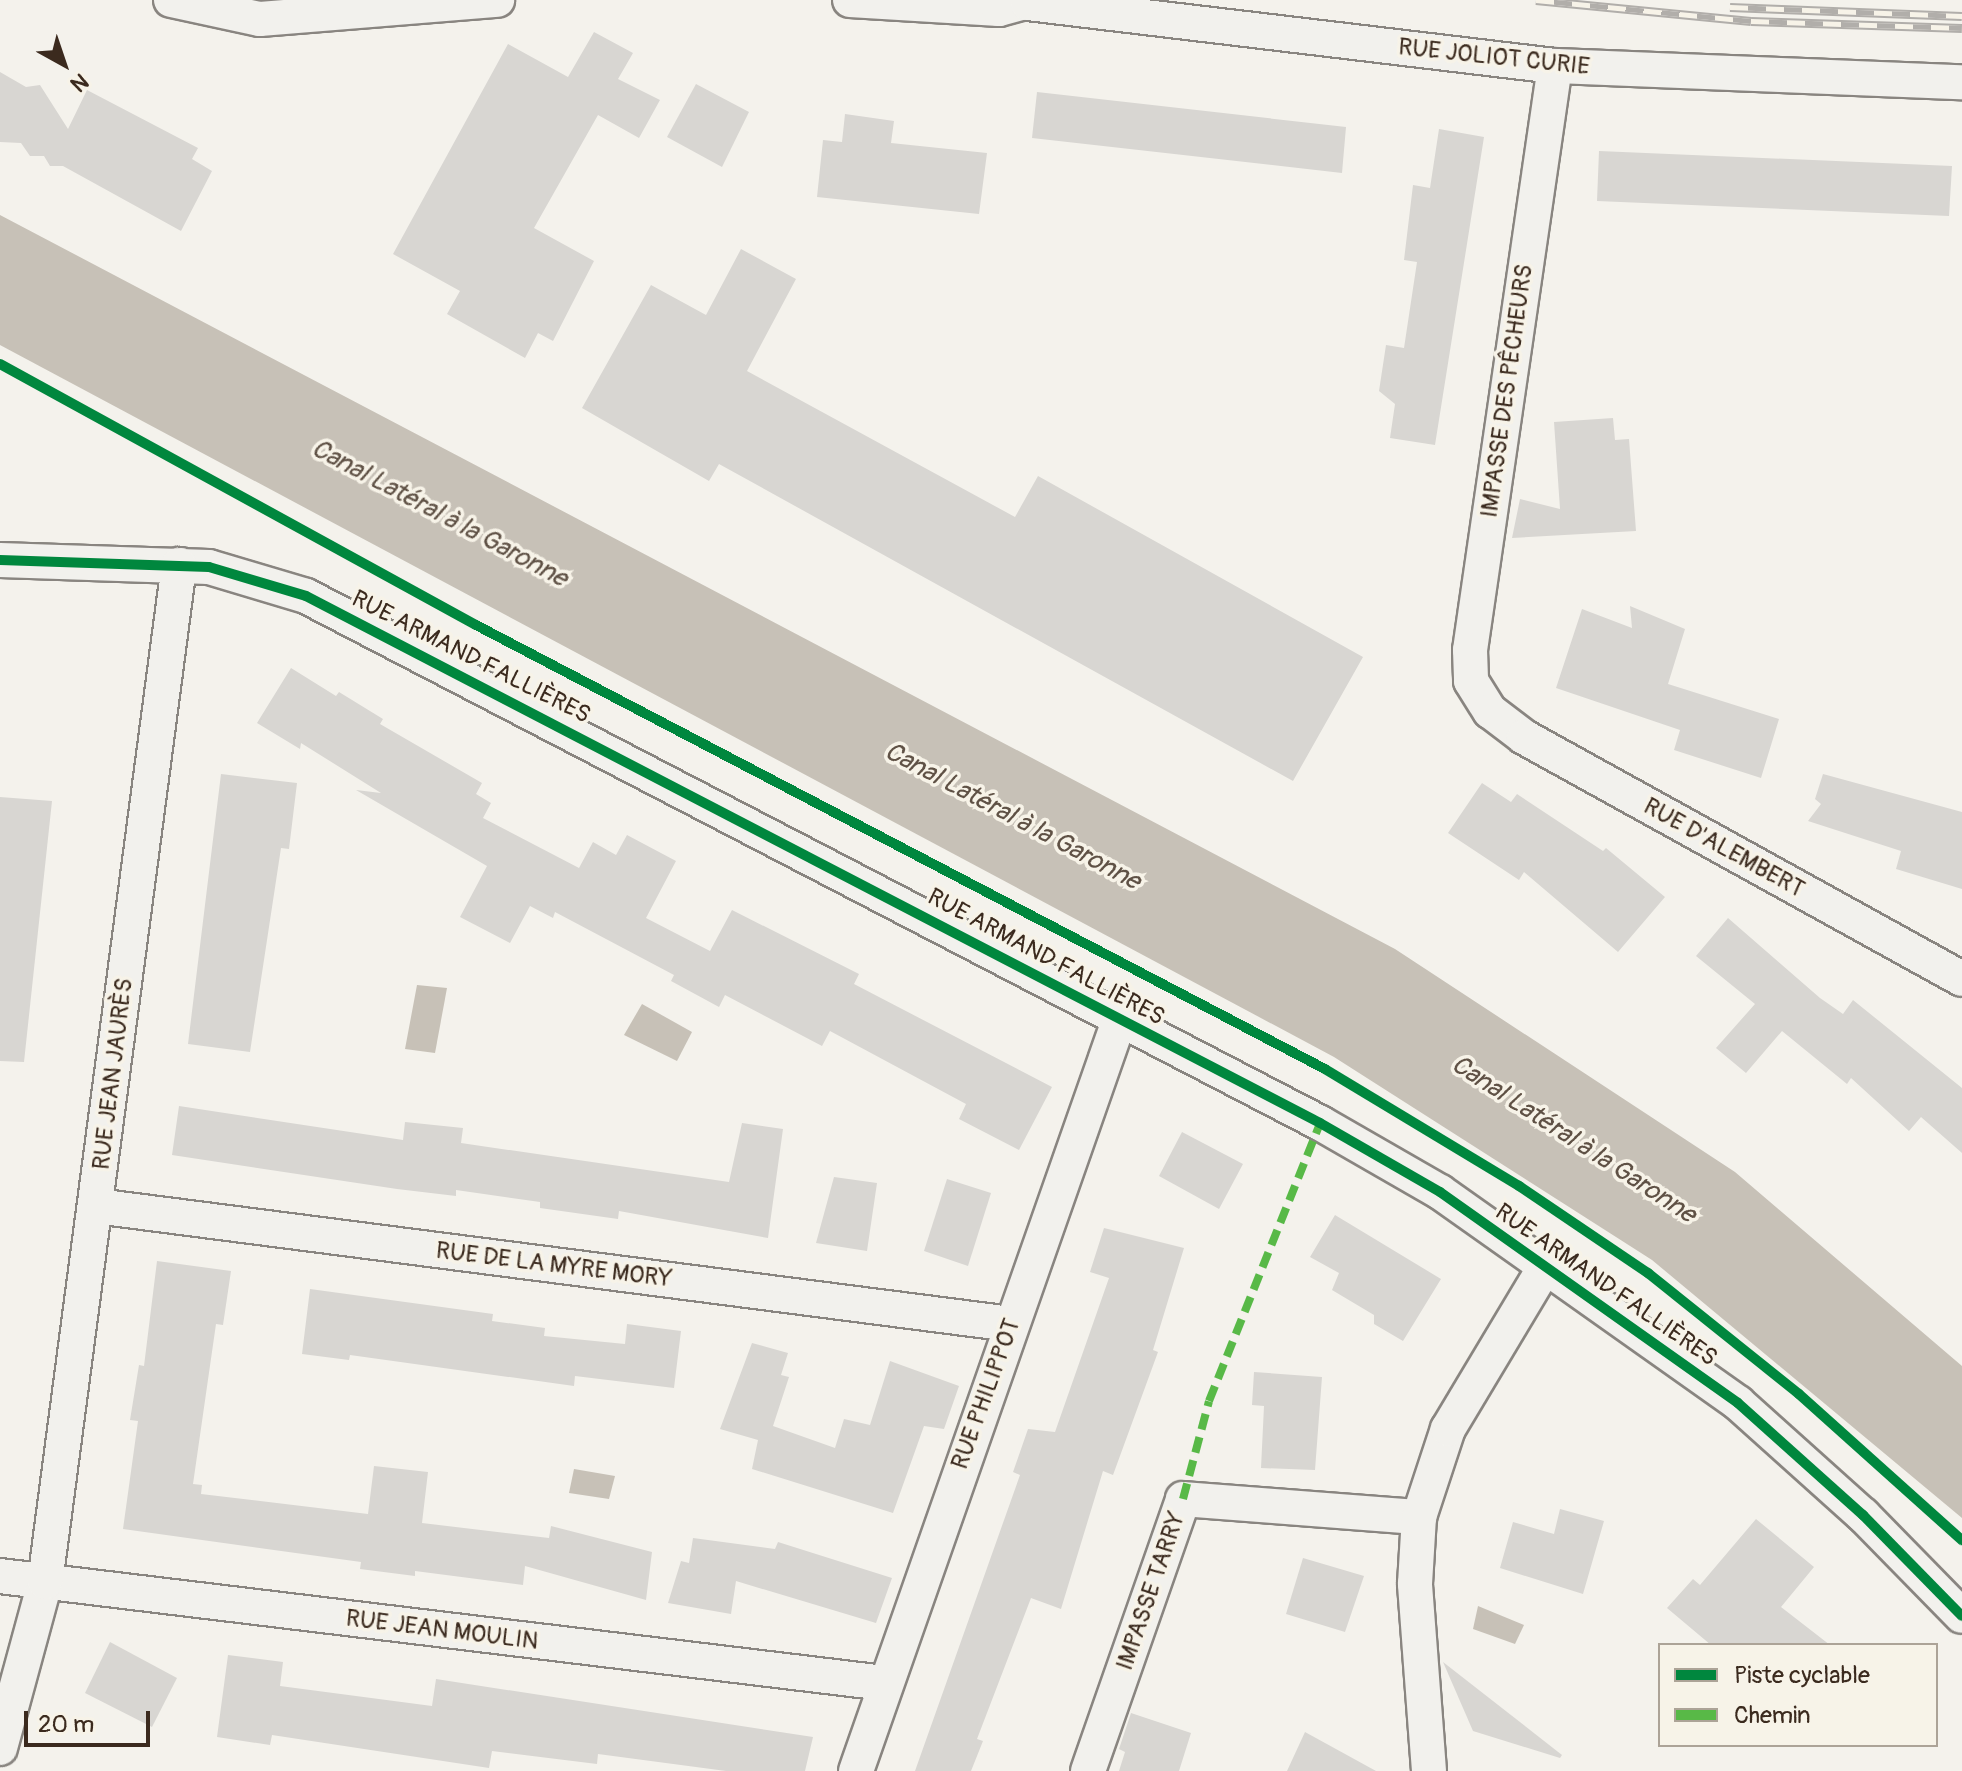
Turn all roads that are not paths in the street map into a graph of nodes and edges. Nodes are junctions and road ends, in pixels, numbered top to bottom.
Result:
1 (497, 0) edge
2 (850, 0) edge
3 (1030, 1) edge
4 (185, 4) edge
5 (1555, 66) junction
6 (1962, 82) edge
7 (0, 560) edge
8 (179, 565) junction
9 (1490, 711) joint
10 (1962, 979) edge
11 (1120, 1018) junction
12 (96, 1206) junction
13 (1545, 1267) junction
14 (1011, 1324) junction
15 (1419, 1517) junction
16 (0, 1576) edge
17 (45, 1582) junction
18 (1962, 1616) edge
19 (884, 1683) junction
20 (0, 1748) edge
21 (856, 1771) edge
22 (1088, 1771) edge
23 (1429, 1771) edge

1 - 4 street
2 - 3 street, RUE JOLIOT CURIE
3 - 5 street, RUE JOLIOT CURIE
5 - 6 street, RUE JOLIOT CURIE
5 - 9 street, IMPASSE DES PÊCHEURS
7 - 8 street, RUE ARMAND FALLIÈRES
8 - 11 street, RUE ARMAND FALLIÈRES
8 - 12 street, RUE JEAN JAURÈS
9 - 10 street, RUE D'ALEMBERT
11 - 13 street, RUE ARMAND FALLIÈRES
11 - 14 street, RUE PHILIPPOT
12 - 14 street, RUE DE LA MYRE MORY
12 - 17 street, RUE JEAN JAURÈS
13 - 15 street
13 - 18 street, RUE ARMAND FALLIÈRES
14 - 19 street, RUE PHILIPPOT
15 - 22 street, IMPASSE TARRY
15 - 23 street
16 - 17 street, RUE JEAN MOULIN
17 - 19 street, RUE JEAN MOULIN
17 - 20 street, RUE JEAN JAURÈS
19 - 21 street, RUE PHILIPPOT

